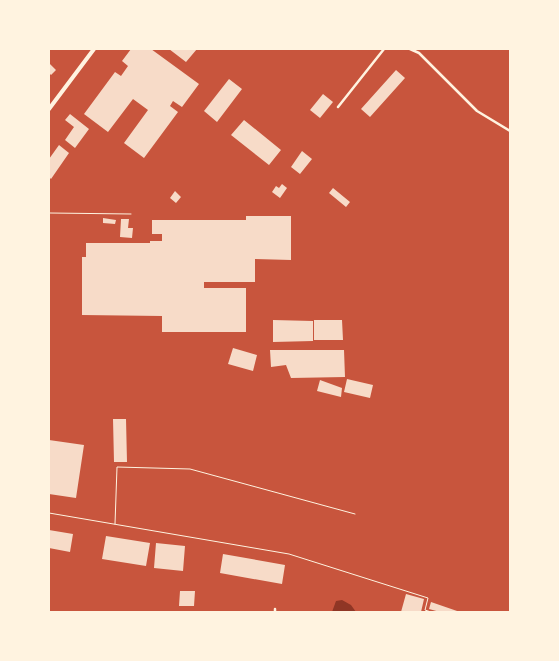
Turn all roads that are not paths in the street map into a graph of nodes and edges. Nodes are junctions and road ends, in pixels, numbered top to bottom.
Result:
1 (94, 49) edge
2 (384, 49) edge
3 (410, 49) edge
4 (338, 107) dead end
5 (49, 109) edge
6 (510, 131) edge
7 (49, 213) edge
8 (131, 214) dead end
9 (49, 513) edge
10 (356, 514) dead end
11 (115, 525) junction
12 (431, 612) edge

1 - 5 highway
2 - 4 street
3 - 6 street
7 - 8 lane
9 - 11 lane
10 - 11 lane
11 - 12 lane

